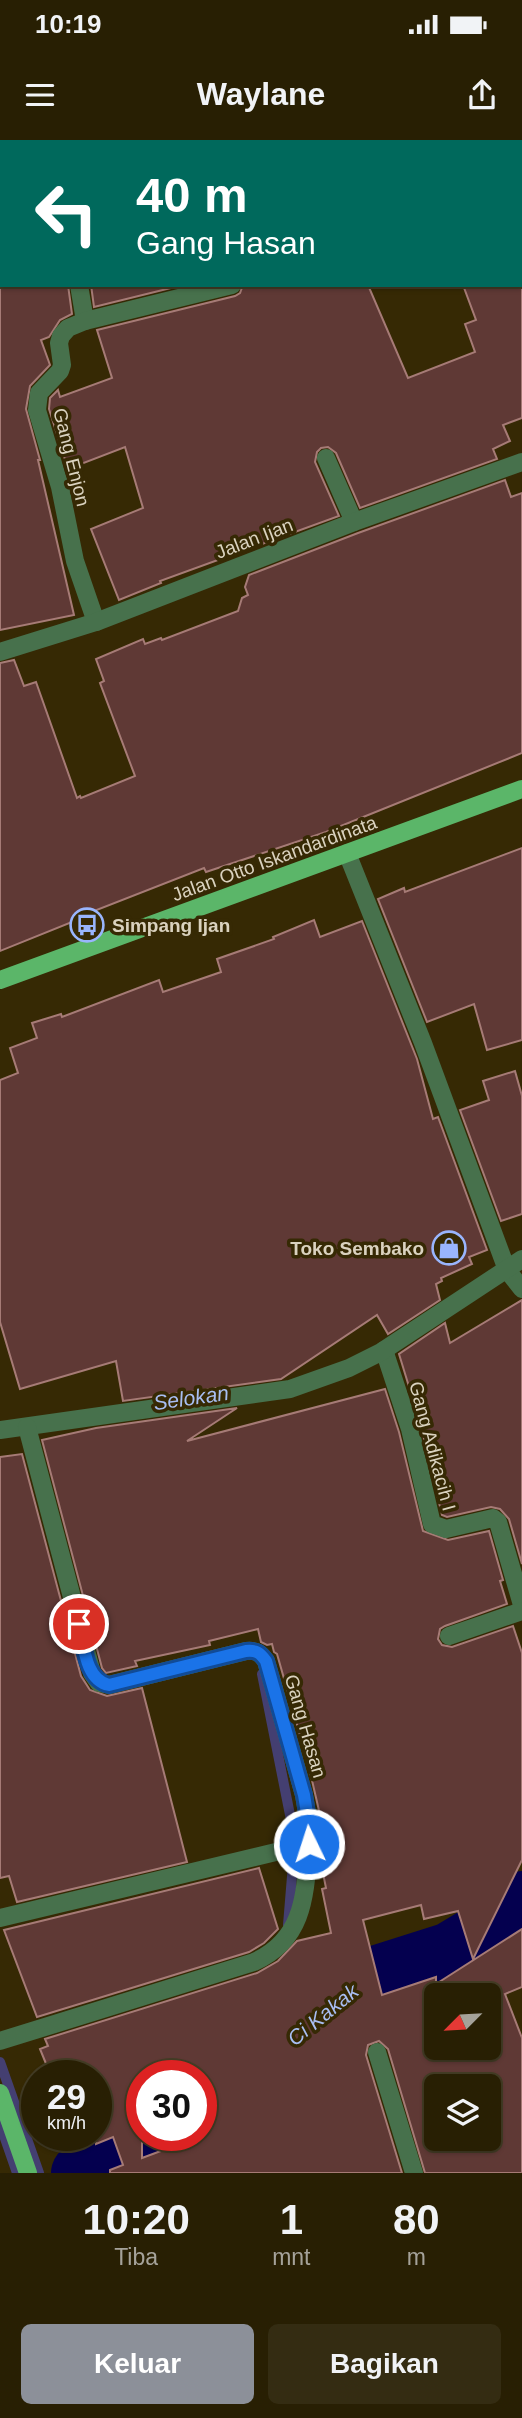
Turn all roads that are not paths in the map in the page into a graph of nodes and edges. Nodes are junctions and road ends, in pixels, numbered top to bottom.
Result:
1 (79, 287) edge
2 (224, 287) edge
3 (85, 321) junction
4 (326, 458) dead end
5 (522, 462) edge
6 (354, 522) junction
7 (96, 622) junction
8 (0, 652) edge
9 (522, 789) edge
10 (347, 853) junction
11 (0, 980) edge
12 (515, 1265) edge
13 (522, 1289) edge
14 (380, 1352) junction
15 (24, 1427) junction
16 (0, 1430) edge
17 (522, 1605) edge
18 (522, 1611) edge
19 (450, 1636) dead end
20 (299, 1847) junction
21 (0, 1918) edge
22 (0, 2041) edge
23 (377, 2052) dead end
24 (0, 2093) edge
25 (27, 2170) edge
26 (414, 2173) edge

1 - 3 street
2 - 3 street
3 - 7 street, Gang Enjon
4 - 6 street
5 - 6 street, Jalan Ijan
6 - 7 street, Jalan Ijan
7 - 8 street, Jalan Ijan
9 - 10 main road, Jalan Otto Iskandardinata
10 - 11 main road, Jalan Otto Iskandardinata
10 - 12 street
12 - 13 street
12 - 14 street
14 - 15 street
14 - 17 street, Gang Adikacih I
15 - 16 street
15 - 20 street, Gang Hasan
18 - 19 street
20 - 21 street
20 - 22 street
23 - 26 street
24 - 25 main road

